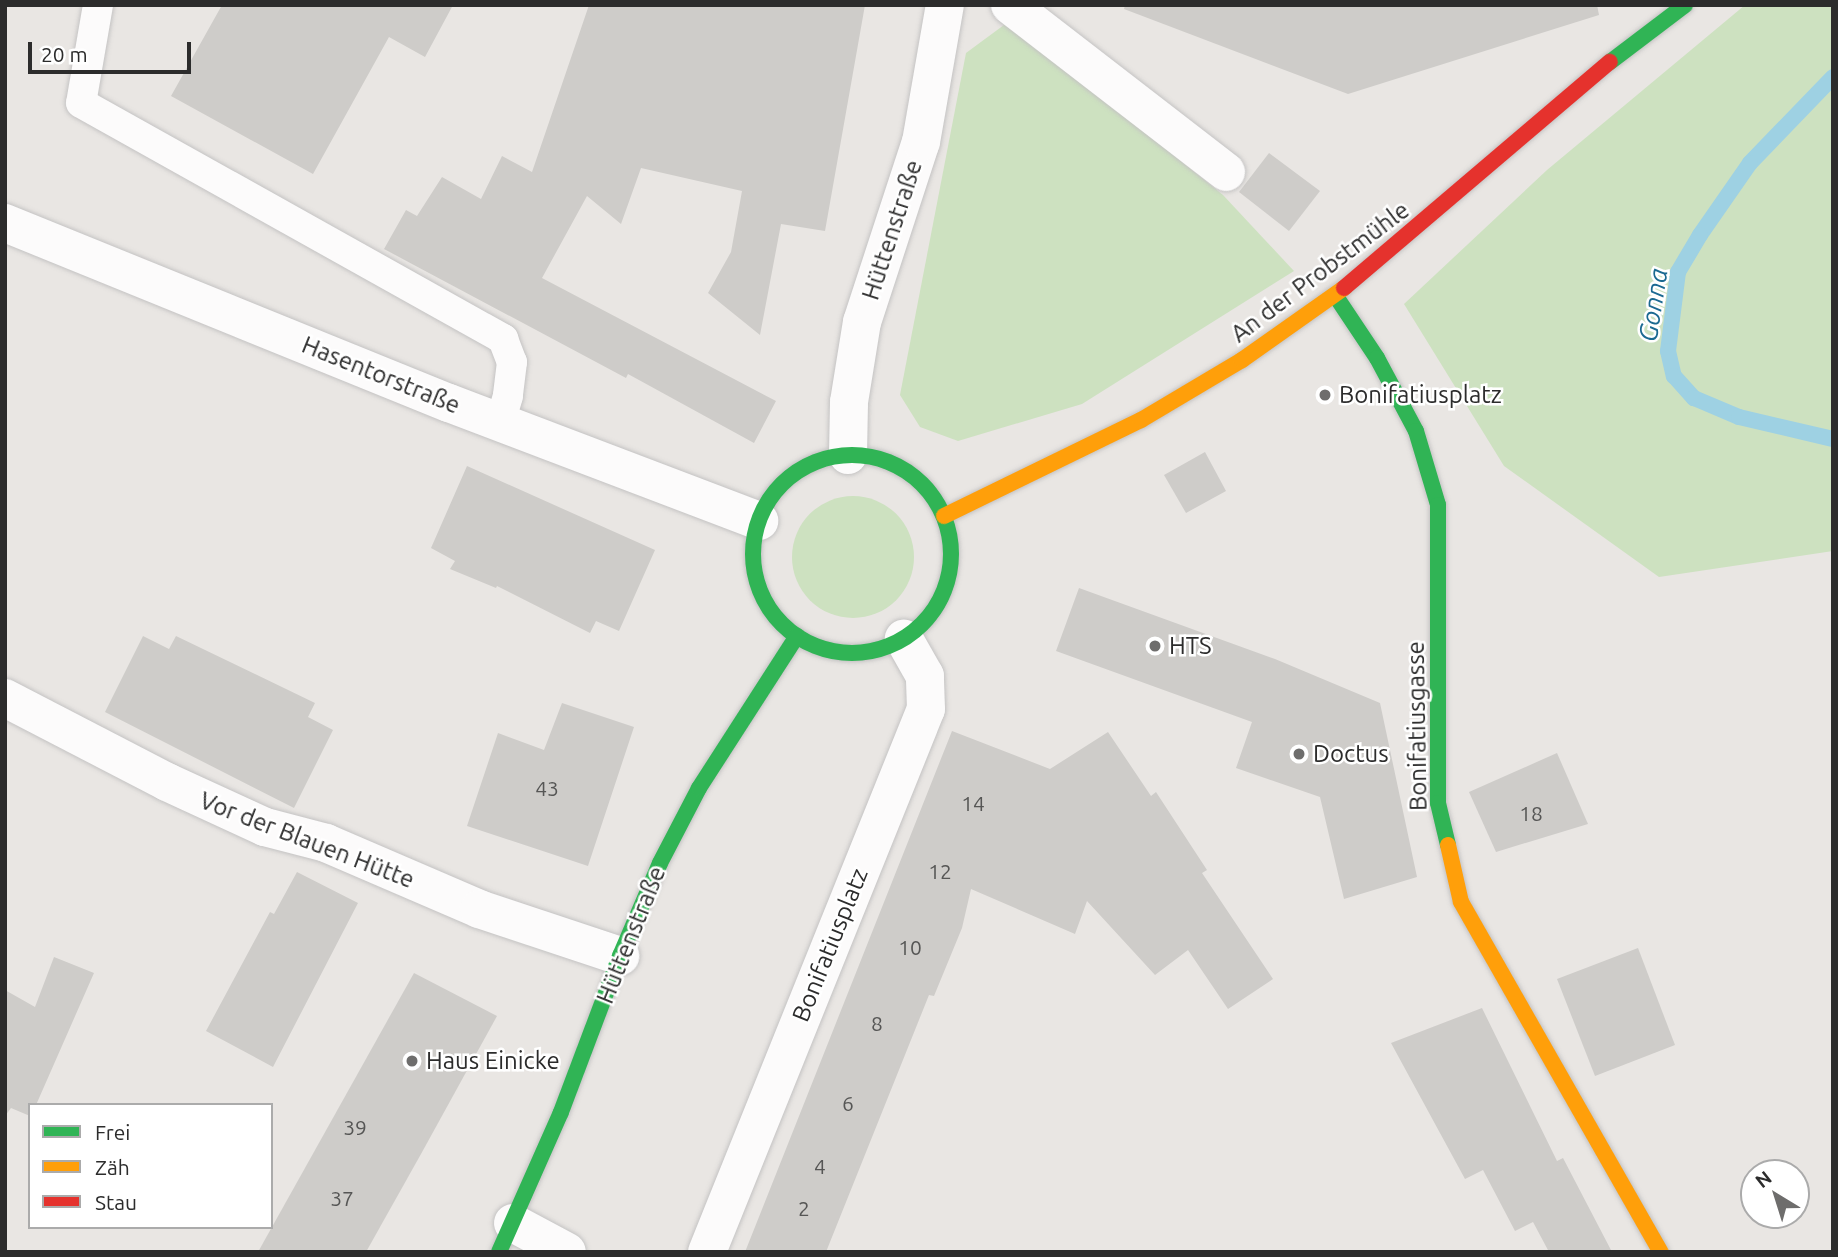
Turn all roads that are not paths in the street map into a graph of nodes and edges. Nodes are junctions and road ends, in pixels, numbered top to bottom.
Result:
1 (98, 5) edge
2 (945, 5) edge
3 (1010, 5) edge
4 (1685, 5) edge
5 (1226, 172) dead end
6 (5, 223) edge
7 (1335, 296) junction
8 (500, 422) junction
9 (848, 455) junction
10 (944, 516) junction
11 (759, 521) junction
12 (797, 636) junction
13 (904, 639) junction
14 (5, 698) edge
15 (620, 956) junction
16 (506, 1237) edge
17 (567, 1252) edge
18 (707, 1252) edge
19 (1661, 1252) edge

1 - 8 lane
2 - 9 street, Hüttenstraße
3 - 5 street
4 - 7 street, An der Probstmühle
6 - 8 street, Hasentorstraße
7 - 10 street, An der Probstmühle
7 - 19 street, Bonifatiusgasse
8 - 11 street, Hasentorstraße
9 - 10 street
9 - 11 street
10 - 13 street
11 - 12 street
12 - 13 street
12 - 15 street, Hüttenstraße
13 - 18 street, Bonifatiusplatz
14 - 15 street, Vor der Blauen Hütte
15 - 16 street, Hüttenstraße
16 - 17 street

